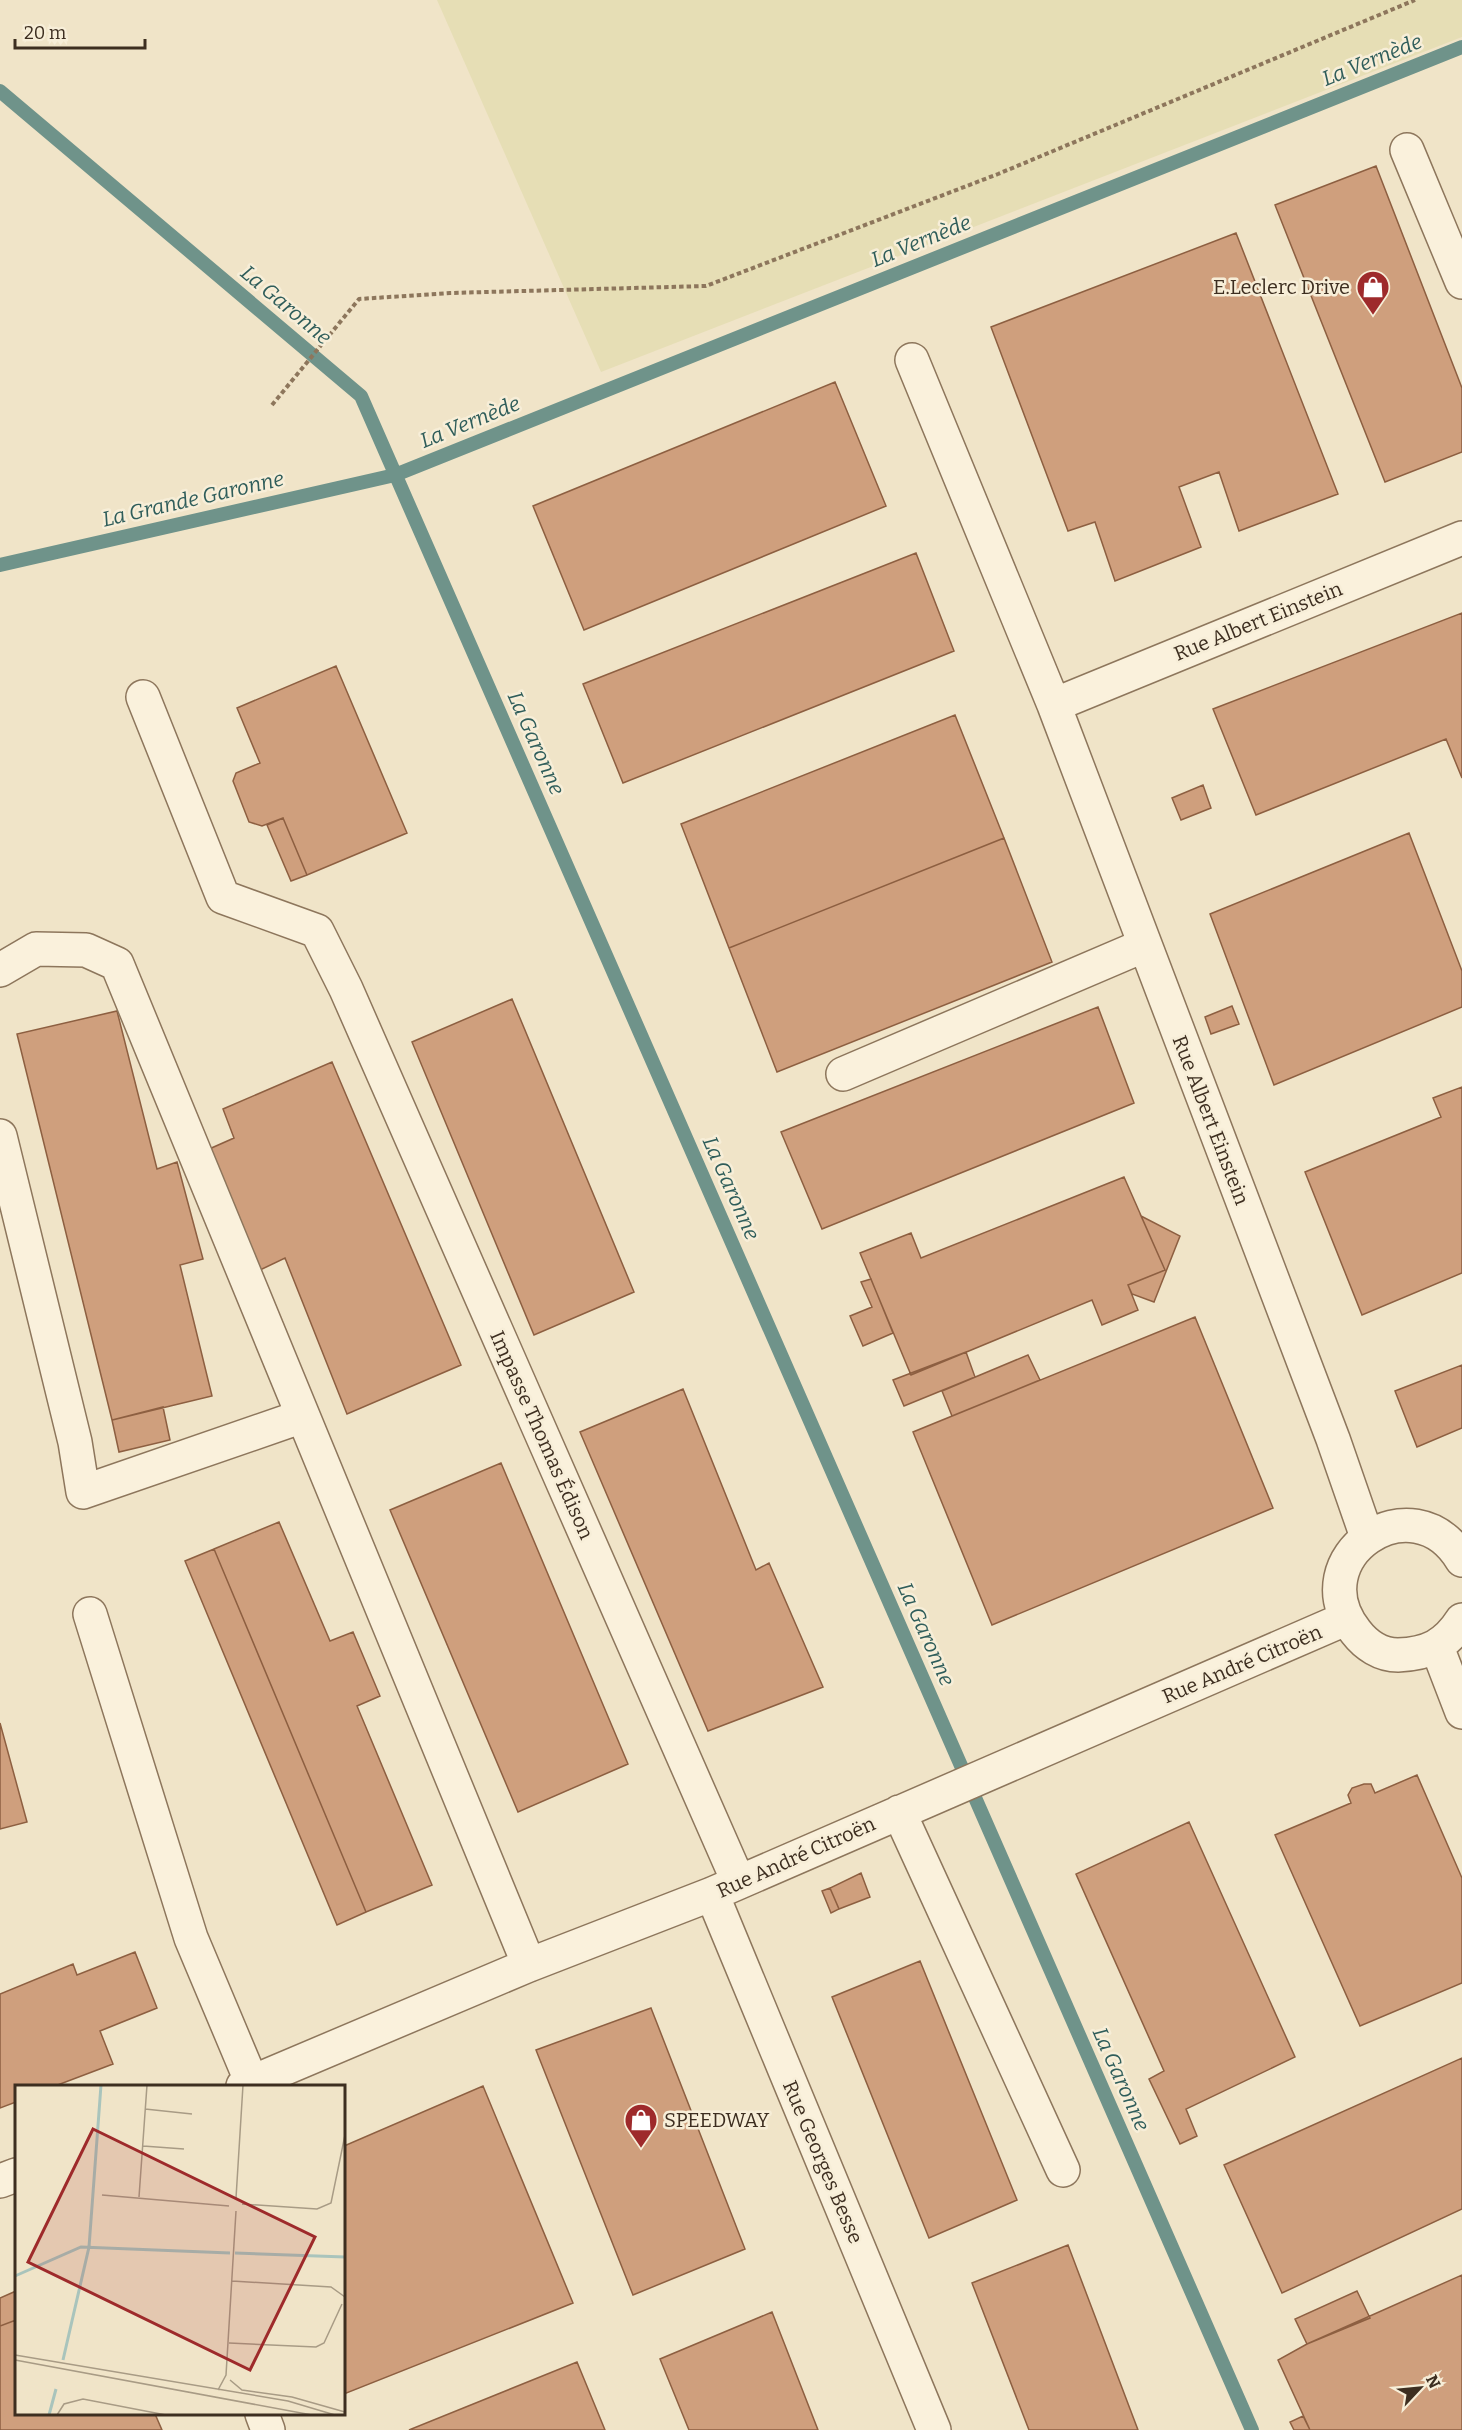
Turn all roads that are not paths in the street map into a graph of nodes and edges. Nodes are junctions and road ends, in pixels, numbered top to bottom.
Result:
1 (1407, 150) dead end
2 (1462, 282) edge
3 (912, 360) dead end
4 (1462, 538) edge
5 (142, 697) dead end
6 (1054, 705) junction
7 (1145, 945) junction
8 (2, 960) edge
9 (843, 1074) dead end
10 (0, 1136) edge
11 (303, 1416) junction
12 (1366, 1537) junction
13 (1462, 1560) edge
14 (90, 1614) dead end
15 (1345, 1619) junction
16 (1462, 1620) edge
17 (1437, 1647) junction
18 (1462, 1712) edge
19 (899, 1812) junction
20 (725, 1888) junction
21 (529, 1965) junction
22 (248, 2085) edge
23 (1063, 2170) dead end
24 (15, 2175) edge
25 (0, 2181) edge
26 (262, 2415) edge
27 (268, 2430) edge
28 (934, 2430) edge

1 - 2 street
3 - 6 street, Rue Albert Einstein
4 - 6 street, Rue Albert Einstein
5 - 20 street, Impasse Thomas Édison
6 - 7 street, Rue Albert Einstein
7 - 9 street
7 - 12 street, Rue Albert Einstein
8 - 11 street
10 - 11 street
11 - 21 street
12 - 13 street
12 - 15 street
14 - 22 street
15 - 17 street
15 - 19 street, Rue André Citroën
16 - 17 street
17 - 18 street
19 - 20 street, Rue André Citroën
19 - 23 street
20 - 21 street, Rue André Citroën
20 - 28 street, Rue Georges Besse
21 - 22 street, Rue André Citroën
24 - 25 street
26 - 27 street

